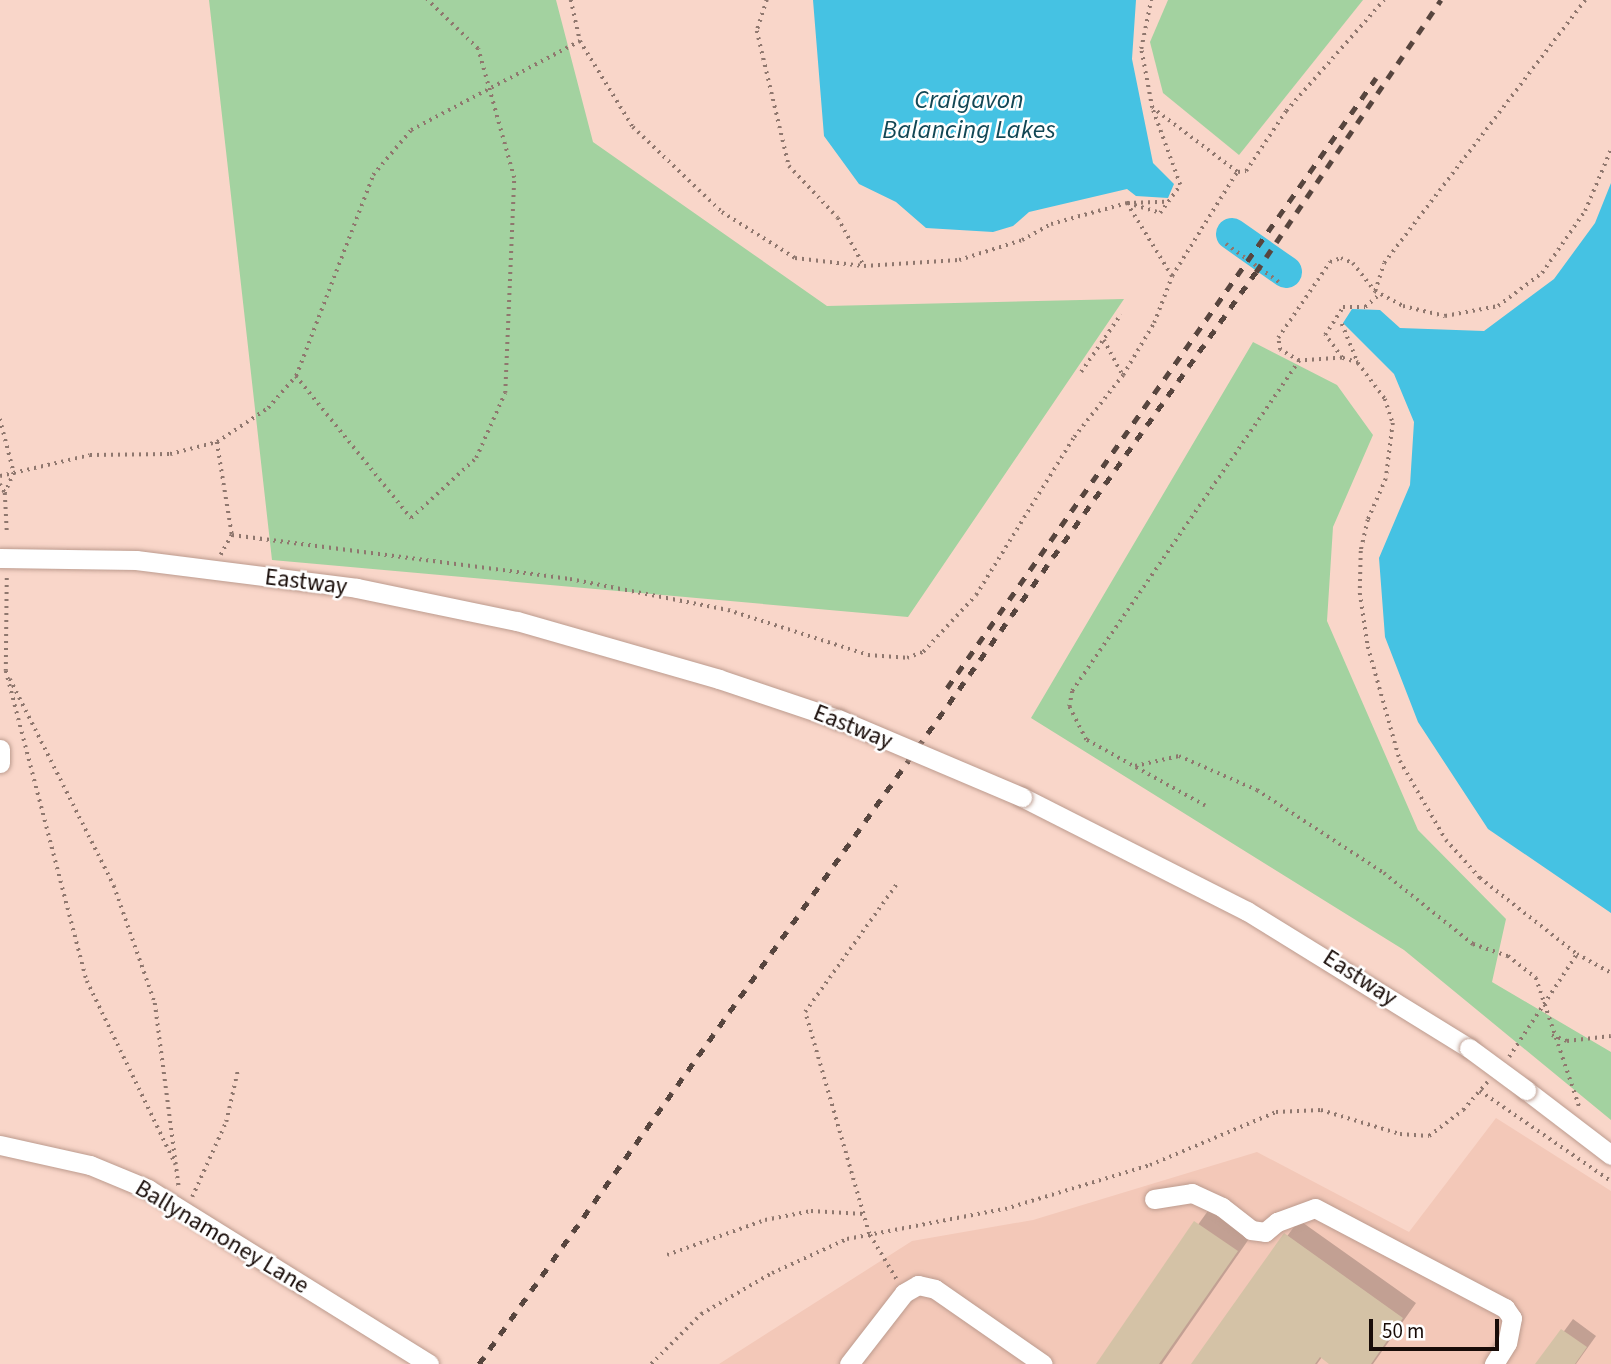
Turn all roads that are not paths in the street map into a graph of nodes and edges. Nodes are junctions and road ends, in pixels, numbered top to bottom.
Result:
1 (0, 558) edge
2 (0, 750) edge
3 (0, 763) edge
4 (0, 1145) edge
5 (1611, 1155) edge
6 (1154, 1199) dead end
7 (860, 1360) edge
8 (429, 1364) edge
9 (1042, 1364) edge
10 (1494, 1364) edge

1 - 5 street, Eastway, bridge
2 - 3 street
4 - 8 street, Ballynamoney Lane
6 - 10 street
7 - 9 street

